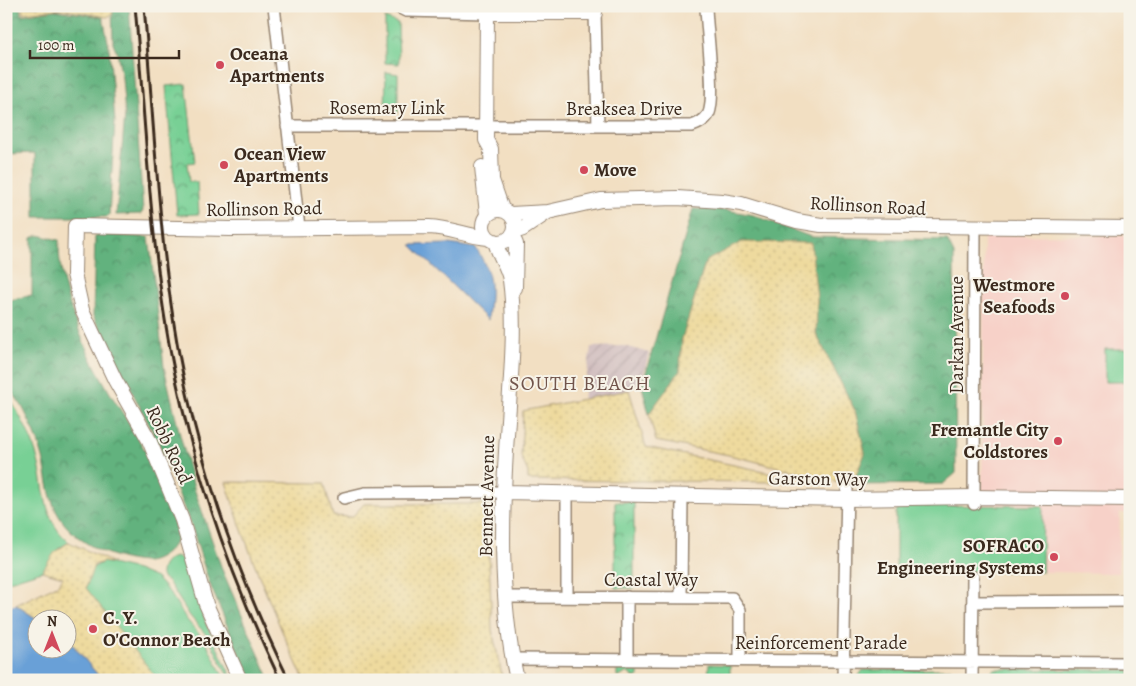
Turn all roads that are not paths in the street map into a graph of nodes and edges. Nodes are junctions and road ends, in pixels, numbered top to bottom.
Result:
1 (274, 6) edge
2 (396, 6) edge
3 (706, 6) edge
4 (595, 10) edge
5 (488, 12) junction
6 (287, 126) junction
7 (598, 126) junction
8 (486, 133) junction
9 (507, 212) junction
10 (548, 212) junction
11 (485, 216) junction
12 (75, 226) joint
13 (975, 227) junction
14 (299, 228) junction
15 (1130, 228) edge
16 (453, 229) junction
17 (513, 234) junction
18 (491, 240) junction
19 (511, 312) junction
20 (505, 492) junction
21 (567, 493) junction
22 (847, 494) junction
23 (682, 495) junction
24 (344, 498) dead end
25 (1130, 499) edge
26 (974, 500) junction
27 (973, 577) dead end
28 (568, 596) junction
29 (505, 597) junction
30 (627, 597) junction
31 (681, 597) junction
32 (1130, 601) edge
33 (973, 602) junction
34 (512, 658) junction
35 (627, 659) junction
36 (740, 660) junction
37 (845, 660) junction
38 (972, 661) junction
39 (1130, 662) edge
40 (240, 680) edge
41 (517, 680) edge
42 (843, 680) edge
43 (972, 680) edge

1 - 6 street
2 - 5 street
3 - 7 street, Breaksea Drive
4 - 5 street
4 - 7 street
5 - 8 street
6 - 8 street, Rosemary Link
6 - 14 street
7 - 8 street, Breaksea Drive
8 - 9 street
8 - 11 street
9 - 10 street, Rollinson Road
9 - 11 street
9 - 17 street
10 - 13 street, Rollinson Road
10 - 17 street, Rollinson Road
11 - 16 street, Rollinson Road
11 - 18 street
12 - 14 street, Rollinson Road
12 - 40 street, Robb Road
13 - 15 street, Rollinson Road
13 - 26 street, Darkan Avenue
14 - 16 street, Rollinson Road
16 - 18 street, Rollinson Road
17 - 18 street
17 - 19 street, Bennett Avenue
18 - 19 street, Bennett Avenue
19 - 20 street, Bennett Avenue
20 - 21 street, Garston Way
20 - 24 street
20 - 29 street, Bennett Avenue
21 - 23 street, Garston Way
21 - 28 street
22 - 23 street, Garston Way
22 - 26 street, Garston Way
22 - 37 street
23 - 31 street
25 - 26 street, Garston Way
27 - 33 street
28 - 29 street, Coastal Way
28 - 30 street, Coastal Way
29 - 34 street, Bennett Avenue
30 - 31 street, Coastal Way
30 - 35 street
31 - 36 street, Coastal Way
32 - 33 street
33 - 38 street
34 - 35 street, Reinforcement Parade
34 - 41 street, Bennett Avenue
35 - 36 street, Reinforcement Parade
36 - 37 street, Reinforcement Parade
37 - 38 street, Reinforcement Parade
37 - 42 street
38 - 39 street, Reinforcement Parade
38 - 43 street

